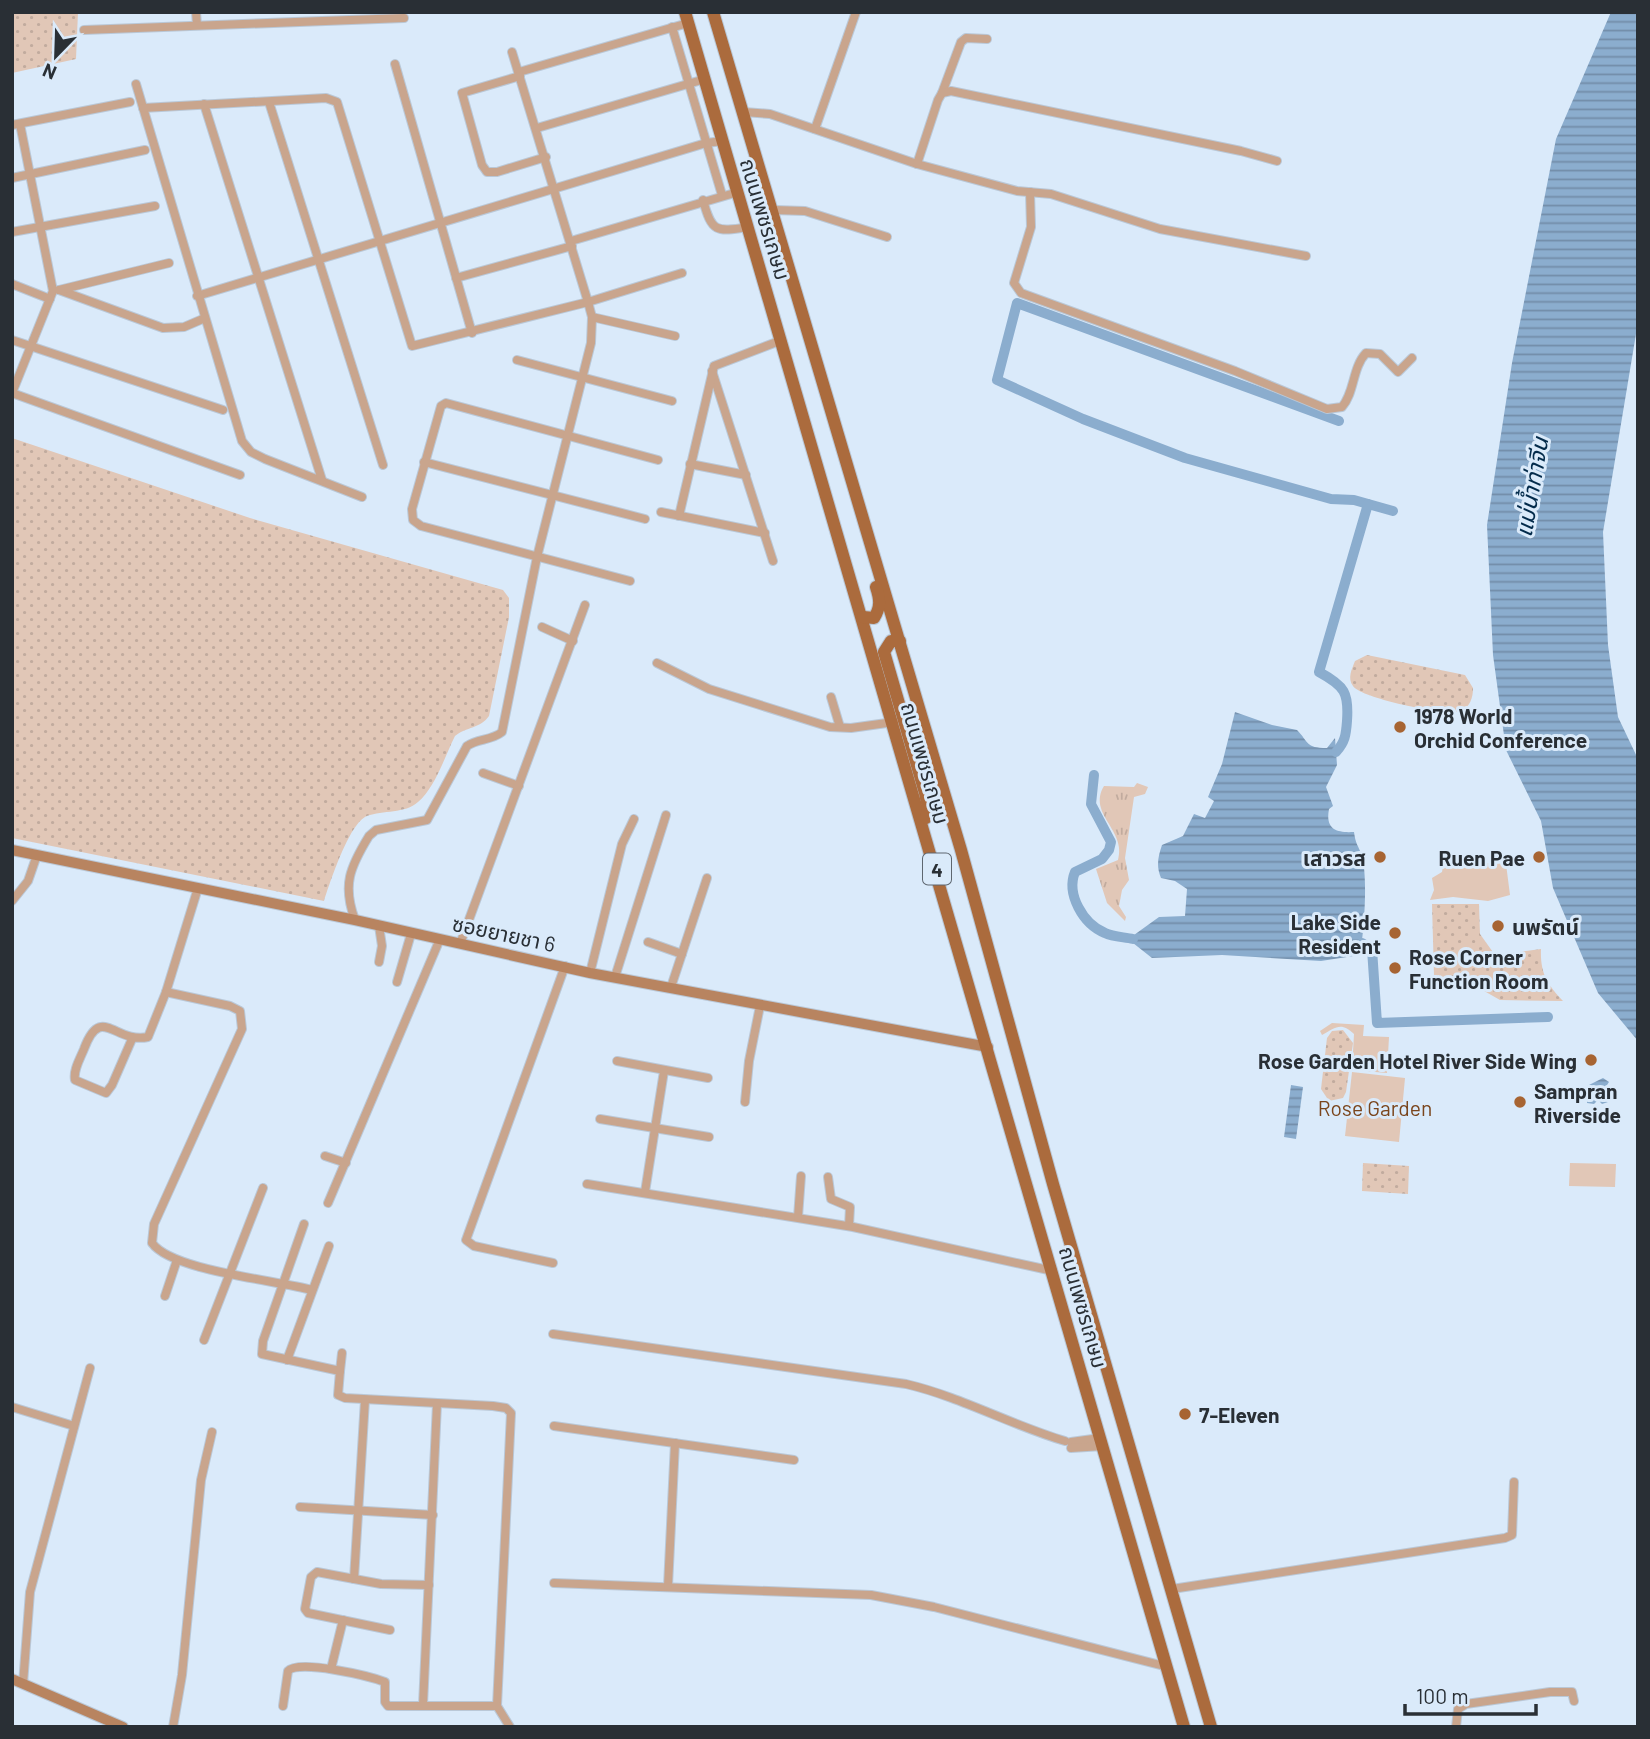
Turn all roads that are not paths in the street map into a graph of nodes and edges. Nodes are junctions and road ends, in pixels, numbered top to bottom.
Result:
1 (196, 12) edge
2 (713, 12) edge
3 (856, 12) edge
4 (360, 16) edge
5 (404, 18) dead end
6 (687, 18) edge
7 (197, 25) junction
8 (673, 26) junction
9 (84, 30) dead end
10 (987, 39) dead end
11 (512, 52) dead end
12 (395, 64) dead end
13 (519, 74) junction
14 (705, 79) junction
15 (136, 84) dead end
16 (690, 84) junction
17 (942, 93) junction
18 (130, 102) dead end
19 (269, 102) junction
20 (204, 104) junction
21 (143, 108) junction
22 (744, 112) junction
23 (16, 125) edge
24 (537, 128) junction
25 (815, 129) junction
26 (723, 141) junction
27 (706, 143) junction
28 (145, 150) dead end
29 (546, 157) junction
30 (1277, 162) dead end
31 (917, 164) junction
32 (30, 175) junction
33 (12, 178) edge
34 (555, 189) junction
35 (738, 192) junction
36 (1030, 192) junction
37 (722, 195) junction
38 (703, 200) junction
39 (155, 206) dead end
40 (774, 211) junction
41 (442, 224) junction
42 (38, 227) junction
43 (749, 228) junction
44 (12, 232) edge
45 (887, 237) dead end
46 (378, 242) junction
47 (571, 244) junction
48 (1306, 256) dead end
49 (319, 260) junction
50 (169, 263) dead end
51 (682, 273) dead end
52 (456, 278) junction
53 (258, 279) junction
54 (12, 284) edge
55 (54, 293) junction
56 (197, 296) junction
57 (588, 302) junction
58 (592, 317) junction
59 (205, 318) junction
60 (472, 333) junction
61 (675, 336) dead end
62 (12, 340) edge
63 (782, 340) junction
64 (32, 347) junction
65 (1412, 358) dead end
66 (517, 360) dead end
67 (712, 370) junction
68 (581, 377) junction
69 (672, 401) dead end
70 (223, 410) dead end
71 (567, 434) junction
72 (658, 460) dead end
73 (424, 462) junction
74 (690, 464) junction
75 (383, 465) dead end
76 (240, 475) dead end
77 (746, 475) junction
78 (322, 480) junction
79 (856, 489) junction
80 (552, 494) junction
81 (362, 497) dead end
82 (661, 512) dead end
83 (678, 516) junction
84 (645, 519) dead end
85 (765, 533) junction
86 (537, 557) junction
87 (774, 561) dead end
88 (630, 581) dead end
89 (585, 605) dead end
90 (863, 617) junction
91 (542, 627) dead end
92 (573, 641) junction
93 (900, 641) junction
94 (657, 663) dead end
95 (831, 697) dead end
96 (894, 722) junction
97 (840, 727) junction
98 (483, 773) dead end
99 (519, 786) junction
100 (666, 815) dead end
101 (634, 819) dead end
102 (923, 820) junction
103 (12, 849) edge
104 (37, 855) junction
105 (707, 878) dead end
106 (198, 888) junction
107 (12, 901) edge
108 (355, 920) junction
109 (379, 926) junction
110 (411, 934) junction
111 (440, 939) junction
112 (648, 942) dead end
113 (460, 944) junction
114 (682, 954) junction
115 (379, 962) dead end
116 (565, 966) junction
117 (590, 973) junction
118 (615, 977) junction
119 (397, 982) dead end
120 (671, 988) junction
121 (166, 992) junction
122 (761, 1006) junction
123 (132, 1039) junction
124 (988, 1047) junction
125 (617, 1061) dead end
126 (664, 1071) junction
127 (708, 1078) dead end
128 (746, 1102) dead end
129 (600, 1119) dead end
130 (653, 1128) junction
131 (709, 1137) dead end
132 (325, 1156) dead end
133 (345, 1163) junction
134 (801, 1176) dead end
135 (828, 1177) dead end
136 (587, 1184) dead end
137 (263, 1188) dead end
138 (645, 1192) junction
139 (328, 1203) dead end
140 (798, 1217) junction
141 (304, 1224) dead end
142 (849, 1226) junction
143 (329, 1245) dead end
144 (177, 1260) junction
145 (553, 1263) dead end
146 (1053, 1271) junction
147 (228, 1273) junction
148 (284, 1282) junction
149 (312, 1290) junction
150 (165, 1296) dead end
151 (553, 1334) dead end
152 (204, 1340) dead end
153 (342, 1353) dead end
154 (287, 1360) junction
155 (90, 1368) dead end
156 (340, 1371) junction
157 (365, 1400) junction
158 (437, 1404) junction
159 (12, 1408) edge
160 (74, 1426) junction
161 (554, 1426) dead end
162 (212, 1432) dead end
163 (1102, 1442) junction
164 (675, 1443) junction
165 (794, 1460) dead end
166 (1514, 1482) dead end
167 (300, 1507) dead end
168 (358, 1511) junction
169 (433, 1515) junction
170 (354, 1579) junction
171 (554, 1583) dead end
172 (429, 1586) junction
173 (668, 1586) junction
174 (1172, 1589) junction
175 (343, 1620) junction
176 (390, 1630) dead end
177 (1168, 1667) junction
178 (331, 1669) junction
179 (12, 1679) edge
180 (23, 1684) junction
181 (1574, 1701) dead end
182 (423, 1705) junction
183 (283, 1706) dead end
184 (497, 1706) junction
185 (123, 1727) edge
186 (173, 1727) edge
187 (510, 1727) edge
188 (1184, 1727) edge
189 (1211, 1727) edge
190 (1455, 1727) edge

1 - 7 street
2 - 22 main road, ถนนเพชรเกษม / 4
3 - 25 street
4 - 5 street
4 - 7 street
6 - 8 street
6 - 14 main road, ถนนเพชรเกษม / 4
7 - 9 street
8 - 13 street
8 - 16 street
10 - 17 street
11 - 13 street
12 - 41 street
13 - 24 street
13 - 29 street
14 - 16 street
14 - 26 main road, ถนนเพชรเกษม / 4
15 - 21 street
16 - 24 street
16 - 27 street
17 - 30 street
17 - 31 street
18 - 23 street
19 - 20 street
19 - 46 street
19 - 49 street
20 - 21 street
20 - 53 street
21 - 56 street
22 - 25 street
22 - 40 main road, ถนนเพชรเกษม / 4
23 - 32 street
24 - 29 street
25 - 31 street
26 - 27 street
26 - 35 main road, ถนนเพชรเกษม / 4
27 - 34 street
27 - 37 street
28 - 32 street
29 - 34 street
31 - 36 street
32 - 33 street
32 - 42 street
34 - 41 street
34 - 47 street
35 - 37 street
35 - 43 main road, ถนนเพชรเกษม / 4
36 - 48 street
36 - 65 street
37 - 38 street
38 - 43 street
38 - 47 street
39 - 42 street
40 - 45 street
40 - 79 main road, ถนนเพชรเกษม / 4
41 - 46 street
41 - 52 street
42 - 44 street
42 - 55 street
43 - 63 main road, ถนนเพชรเกษม / 4
46 - 49 street
46 - 60 street
47 - 52 street
47 - 57 street
49 - 53 street
49 - 75 street
50 - 55 street
51 - 57 street
52 - 60 street
53 - 56 street
53 - 78 street
54 - 55 street
55 - 59 street
55 - 64 street
56 - 59 street
57 - 58 street
57 - 60 street
58 - 61 street
58 - 68 street
59 - 78 street
62 - 64 street
63 - 67 street
63 - 90 main road, ถนนเพชรเกษม / 4
64 - 70 street
64 - 76 street
66 - 68 street
67 - 74 street
67 - 77 street
68 - 69 street
68 - 71 street
71 - 72 street
71 - 73 street
71 - 80 street
73 - 80 street
73 - 86 street
74 - 77 street
74 - 83 street
77 - 85 street
78 - 81 street
79 - 90 main road
79 - 93 main road, ถนนเพชรเกษม / 4
80 - 84 street
80 - 86 street
82 - 83 street
83 - 85 street
85 - 87 street
86 - 88 street
86 - 108 street
89 - 92 street
90 - 96 main road, ถนนเพชรเกษม / 4
91 - 92 street
92 - 99 street
93 - 102 main road
93 - 174 main road, ถนนเพชรเกษม / 4
94 - 97 street
95 - 97 street
96 - 97 street
96 - 102 main road, ถนนเพชรเกษม / 4
98 - 99 street
99 - 113 street
100 - 118 street
101 - 117 street
102 - 124 main road, ถนนเพชรเกษม / 4
103 - 104 street, ซอยยายชา 6
104 - 106 street, ซอยยายชา 6
104 - 107 street
105 - 114 street
106 - 108 street, ซอยยายชา 6
106 - 121 street
108 - 109 street, ซอยยายชา 6
109 - 110 street, ซอยยายชา 6
109 - 115 street
110 - 111 street, ซอยยายชา 6
110 - 119 street
111 - 113 street, ซอยยายชา 6
111 - 133 street
112 - 114 street
113 - 116 street, ซอยยายชา 6
114 - 120 street
116 - 117 street, ซอยยายชา 6
116 - 145 street
117 - 118 street, ซอยยายชา 6
118 - 120 street, ซอยยายชา 6
120 - 122 street, ซอยยายชา 6
121 - 123 street
121 - 144 street
122 - 124 street, ซอยยายชา 6
122 - 128 street
123 - 123 street
124 - 146 main road, ถนนเพชรเกษม / 4
125 - 126 street
126 - 127 street
126 - 130 street
129 - 130 street
130 - 131 street
130 - 138 street
132 - 133 street
133 - 139 street
134 - 140 street
135 - 142 street
136 - 138 street
137 - 147 street
138 - 140 street
140 - 142 street
141 - 148 street
142 - 146 street
143 - 149 street
144 - 147 street
144 - 150 street
146 - 163 main road, ถนนเพชรเกษม / 4
147 - 148 street
147 - 152 street
148 - 149 street
148 - 154 street
149 - 154 street
151 - 163 street
153 - 156 street
154 - 156 street
155 - 160 street
156 - 157 street
157 - 158 street
157 - 168 street
158 - 169 street
158 - 184 street
159 - 160 street
160 - 180 street
161 - 164 street
162 - 186 street
163 - 177 main road, ถนนเพชรเกษม / 4
164 - 165 street
164 - 173 street
166 - 174 street
167 - 168 street
168 - 169 street
168 - 170 street
169 - 172 street
170 - 172 street
170 - 175 street
171 - 173 street
172 - 182 street
173 - 177 street
174 - 189 main road, ถนนเพชรเกษม / 4
175 - 176 street
175 - 178 street
177 - 188 main road, ถนนเพชรเกษม / 4
178 - 182 street
178 - 183 street
179 - 180 street
180 - 185 street
181 - 190 street
182 - 184 street
184 - 187 street

